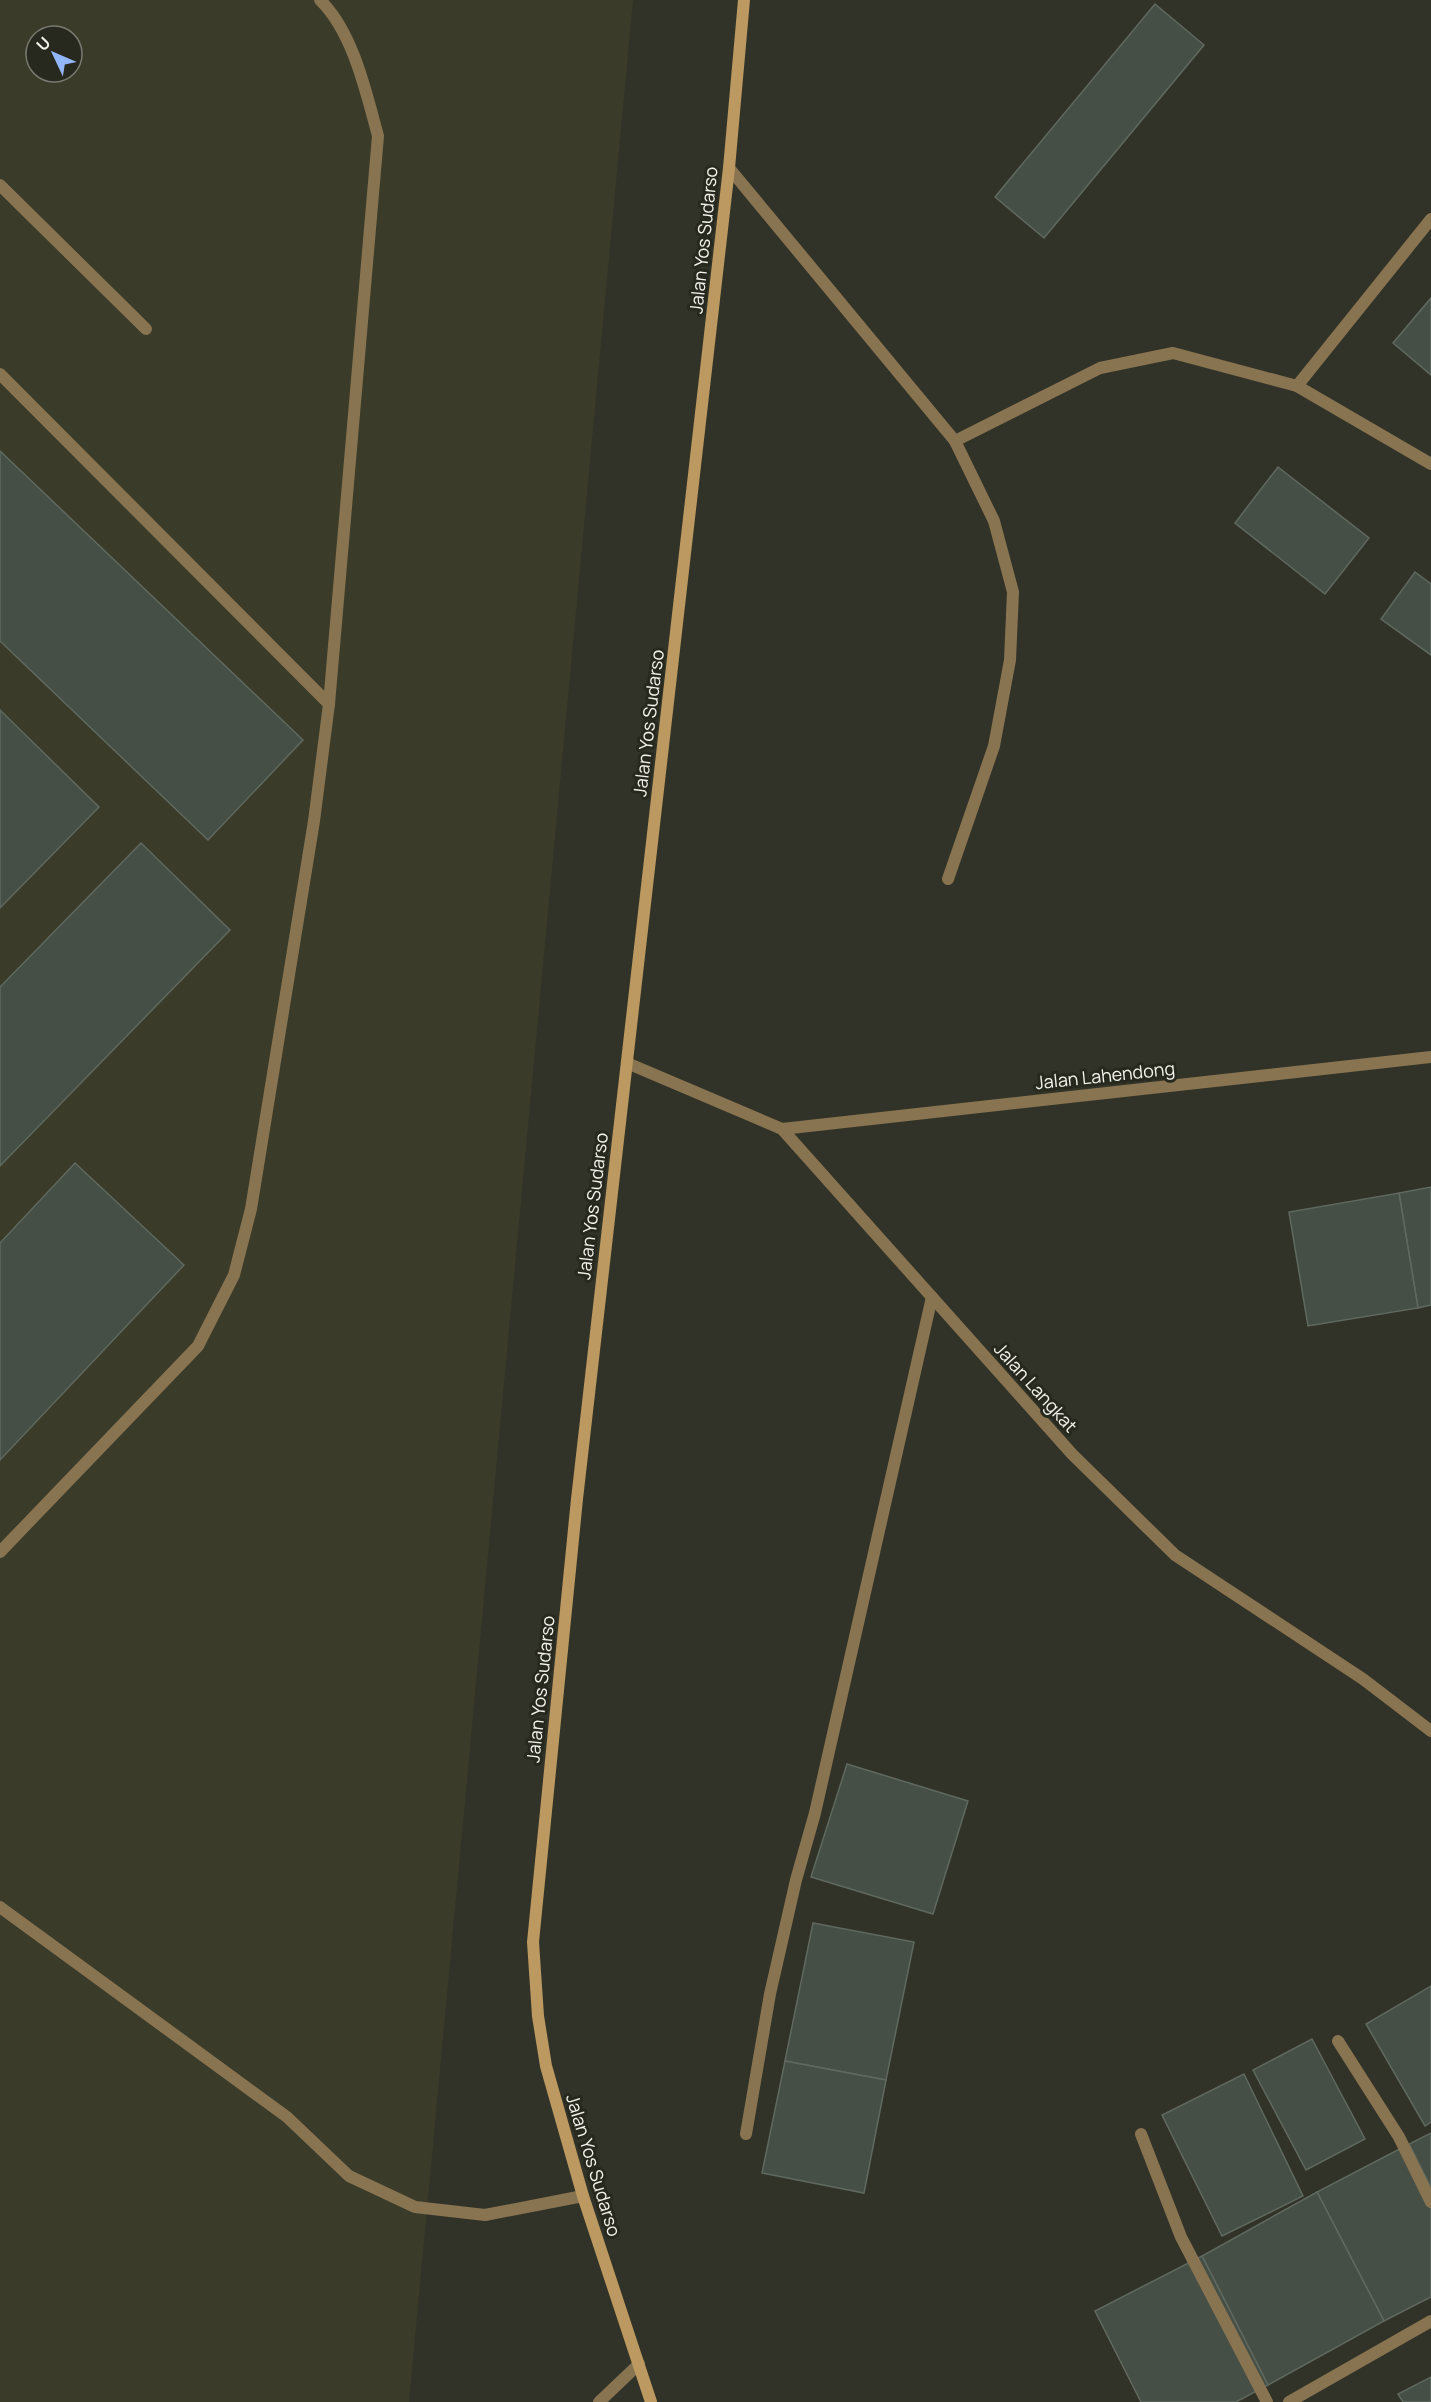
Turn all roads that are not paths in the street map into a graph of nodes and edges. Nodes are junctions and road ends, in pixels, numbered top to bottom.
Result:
1 (320, 0) edge
2 (744, 0) edge
3 (729, 168) junction
4 (0, 185) edge
5 (1431, 219) edge
6 (146, 329) dead end
7 (0, 374) edge
8 (1297, 386) junction
9 (955, 441) junction
10 (1431, 464) edge
11 (329, 704) junction
12 (948, 879) dead end
13 (1431, 1057) edge
14 (627, 1063) junction
15 (782, 1129) junction
16 (932, 1297) junction
17 (0, 1552) edge
18 (1431, 1731) edge
19 (0, 1907) edge
20 (1338, 2041) dead end
21 (746, 2134) dead end
22 (1142, 2134) dead end
23 (583, 2196) junction
24 (1431, 2202) edge
25 (1431, 2321) edge
26 (639, 2364) junction
27 (599, 2402) edge
28 (651, 2402) edge
29 (1267, 2402) edge
30 (1289, 2402) edge

1 - 11 street
2 - 3 main road, Jalan Yos Sudarso
3 - 9 street
3 - 14 main road, Jalan Yos Sudarso
4 - 6 street
5 - 8 street
7 - 11 street
8 - 9 street
8 - 10 street
9 - 12 street
11 - 17 street
13 - 15 street, Jalan Lahendong
14 - 15 street, Jalan Langkat
14 - 23 main road, Jalan Yos Sudarso
15 - 16 street, Jalan Langkat
16 - 18 street, Jalan Langkat
16 - 21 street
19 - 23 street
20 - 24 street
22 - 29 street
23 - 26 main road, Jalan Yos Sudarso
25 - 30 street
26 - 27 street
26 - 28 main road, Jalan Yos Sudarso

